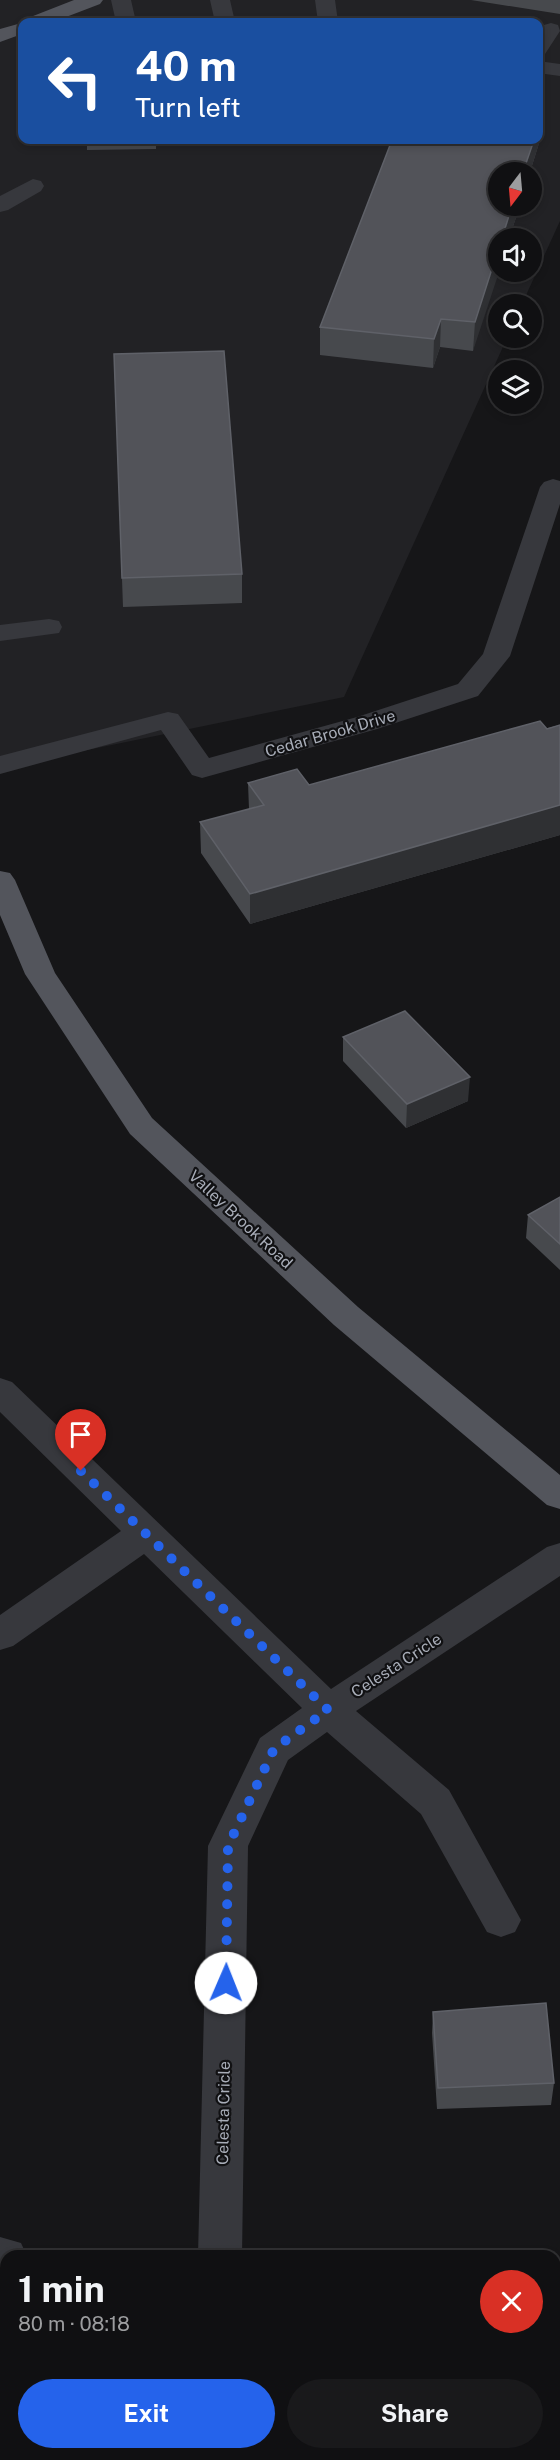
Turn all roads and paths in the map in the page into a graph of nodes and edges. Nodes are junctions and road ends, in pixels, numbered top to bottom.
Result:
1 (93, 0) edge
2 (121, 0) edge
3 (220, 0) edge
4 (325, 0) edge
5 (46, 18) edge
6 (125, 18) edge
7 (224, 18) edge
8 (327, 18) edge
9 (18, 29) edge
10 (551, 29) dead end
11 (0, 36) edge
12 (543, 42) edge
13 (543, 68) edge
14 (560, 70) edge
15 (33, 186) dead end
16 (0, 205) edge
17 (558, 483) edge
18 (50, 627) dead end
19 (0, 633) edge
20 (0, 765) edge
21 (0, 880) edge
22 (0, 1391) edge
23 (560, 1495) edge
24 (145, 1534) junction
25 (560, 1557) edge
26 (0, 1635) edge
27 (328, 1710) junction
28 (501, 1920) dead end
29 (220, 2250) edge

1 - 5 main road
2 - 6 street
3 - 7 street
4 - 8 street
9 - 11 main road
10 - 12 street
13 - 14 street
15 - 16 street
17 - 20 street, Cedar Brook Drive
18 - 19 street
21 - 23 main road, Valley Brook Road
22 - 24 street
24 - 26 street
24 - 27 street
25 - 27 street, Celesta Cricle
27 - 28 street
27 - 29 street, Celesta Cricle

